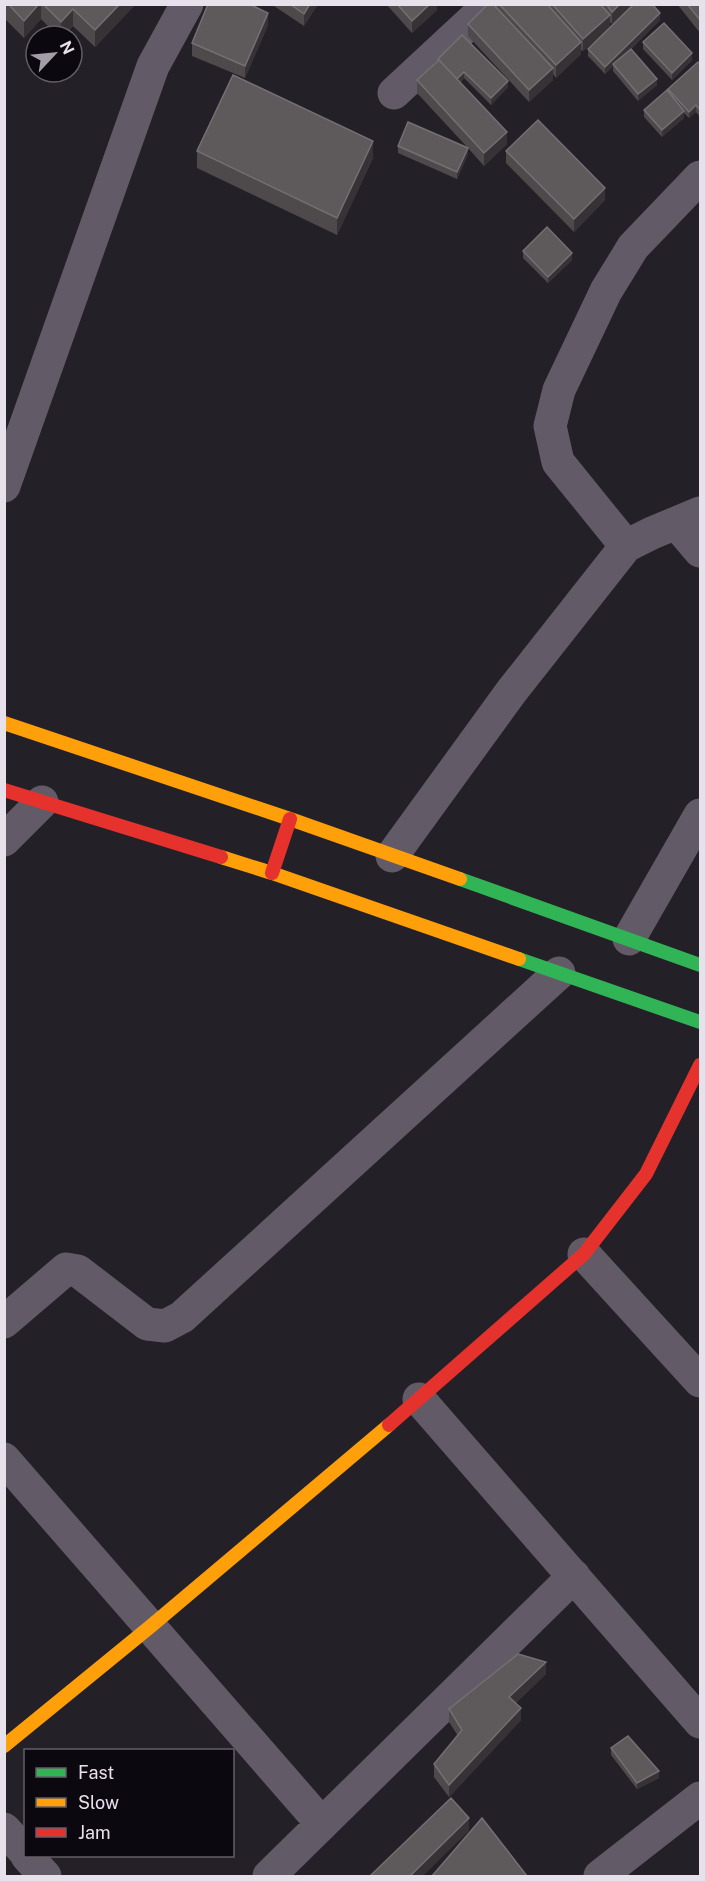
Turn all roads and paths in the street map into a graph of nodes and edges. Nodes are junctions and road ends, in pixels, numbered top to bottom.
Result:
1 (187, 4) edge
2 (490, 4) edge
3 (394, 93) dead end
4 (700, 177) edge
5 (4, 486) edge
6 (689, 519) edge
7 (626, 546) junction
8 (700, 551) edge
9 (4, 723) edge
10 (4, 790) edge
11 (42, 802) junction
12 (700, 815) edge
13 (290, 819) junction
14 (4, 840) edge
15 (393, 856) junction
16 (272, 873) junction
17 (629, 939) junction
18 (700, 965) edge
19 (559, 973) junction
20 (700, 1022) edge
21 (700, 1065) edge
22 (584, 1254) junction
23 (4, 1322) edge
24 (700, 1381) edge
25 (419, 1399) junction
26 (4, 1459) edge
27 (574, 1576) junction
28 (151, 1626) junction
29 (700, 1722) edge
30 (4, 1746) edge
31 (700, 1797) edge
32 (322, 1824) junction
33 (4, 1829) edge
34 (24, 1852) edge
35 (29, 1857) edge
36 (45, 1876) edge
37 (269, 1876) edge
38 (600, 1876) edge

1 - 5 street
2 - 3 street
4 - 7 street
6 - 7 street
6 - 8 street
7 - 15 street
9 - 13 main road
10 - 11 main road
11 - 14 street
11 - 16 main road
12 - 17 street
13 - 15 main road
13 - 16 main road
15 - 17 main road
16 - 19 main road
17 - 18 main road
19 - 20 main road
19 - 23 street
21 - 22 main road
22 - 24 street
22 - 25 main road
25 - 27 street
25 - 28 main road
26 - 28 street
27 - 29 street
27 - 32 street
28 - 30 main road
28 - 32 street
31 - 38 street
32 - 37 street
33 - 34 street
35 - 36 street

